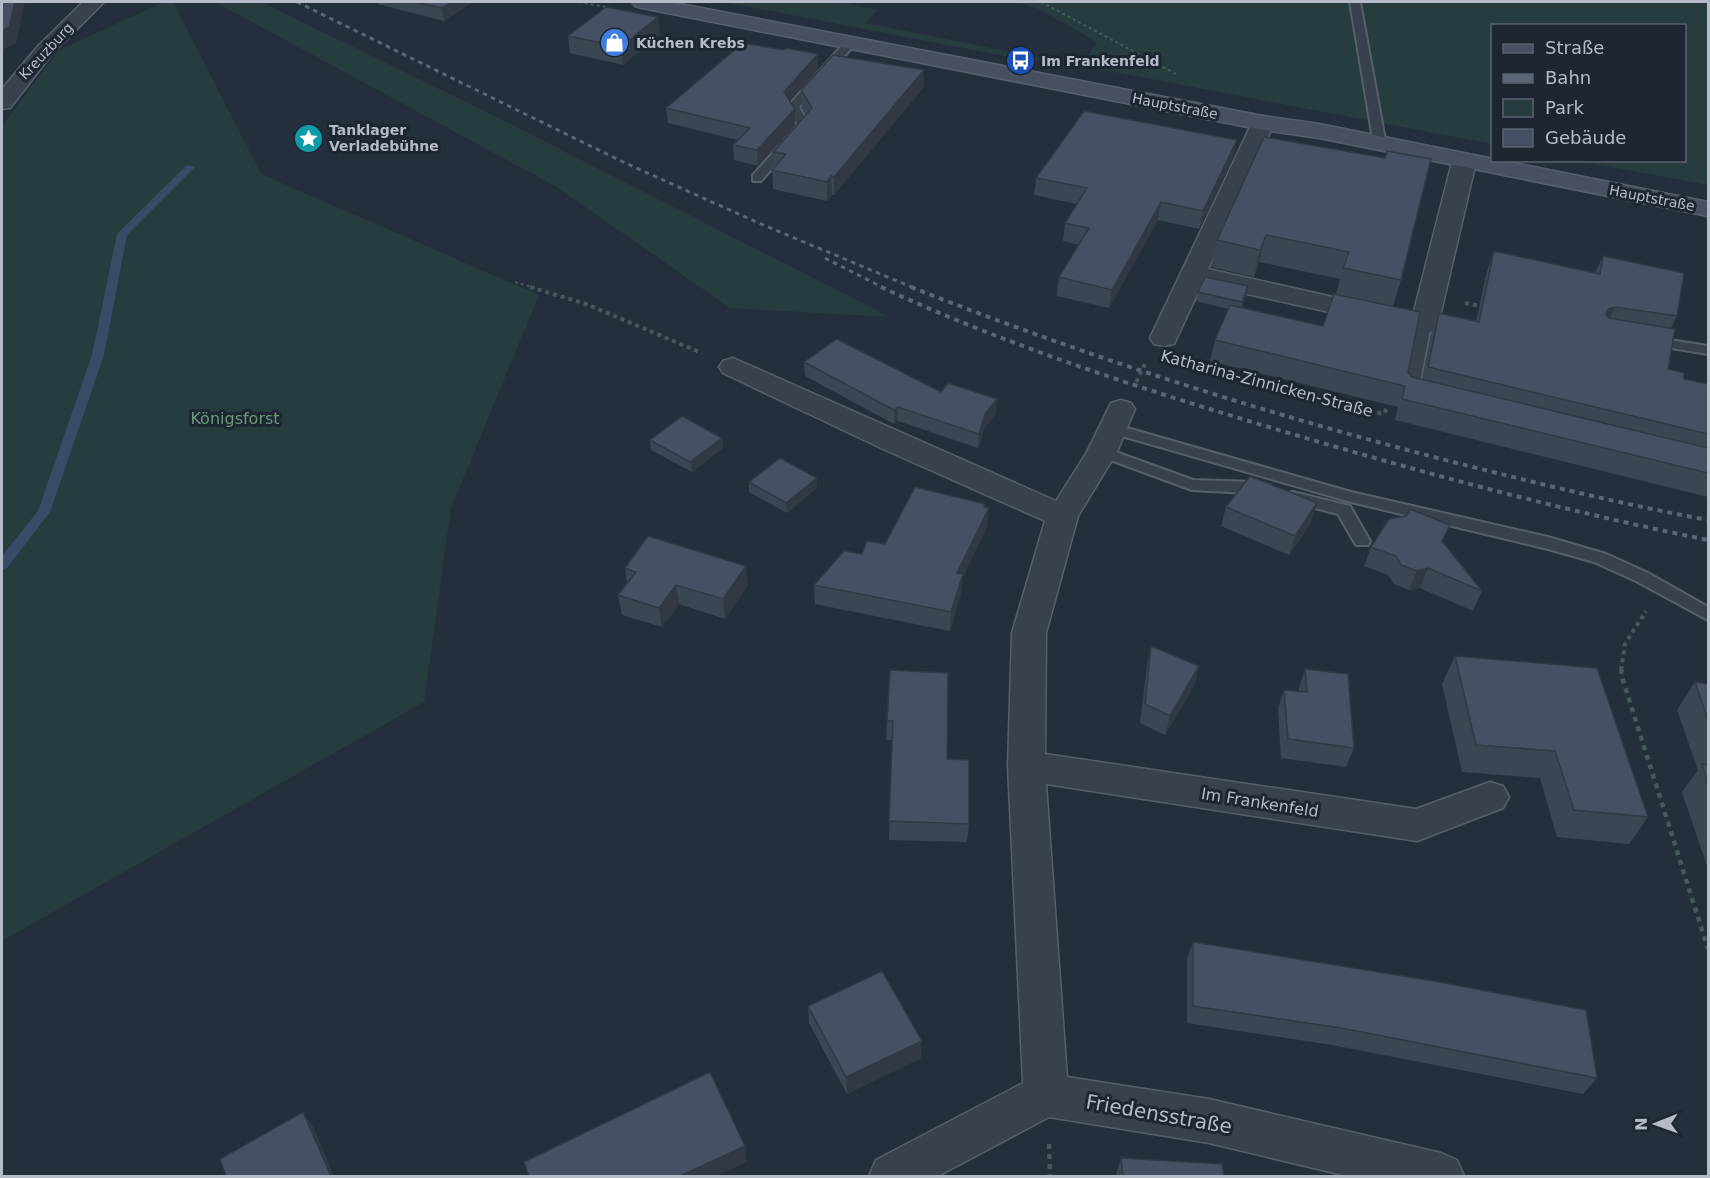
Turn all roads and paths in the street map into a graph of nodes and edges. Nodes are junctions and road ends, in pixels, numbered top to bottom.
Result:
1 (94, 2) edge
2 (642, 2) edge
3 (1041, 2) edge
4 (1356, 2) edge
5 (851, 42) junction
6 (1183, 78) dead end
7 (2, 103) edge
8 (1263, 123) junction
9 (1380, 145) junction
10 (1464, 162) junction
11 (757, 178) dead end
12 (1708, 209) edge
13 (1194, 274) junction
14 (515, 282) dead end
15 (1431, 295) junction
16 (1489, 308) edge
17 (1424, 325) junction
18 (1640, 339) edge
19 (1158, 345) junction
20 (1708, 350) edge
21 (733, 367) joint
22 (1410, 393) junction
23 (1433, 399) edge
24 (1112, 430) junction
25 (1062, 516) junction
26 (1362, 541) dead end
27 (1646, 611) dead end
28 (1708, 614) edge
29 (1026, 766) junction
30 (1490, 797) dead end
31 (1708, 950) edge
32 (1046, 1095) junction
33 (892, 1176) edge
34 (1441, 1176) edge

1 - 7 street, Kreuzburg
2 - 5 main road, Hauptstraße
3 - 6 path
4 - 9 lane
5 - 8 main road, Hauptstraße
5 - 11 lane
8 - 9 main road, Hauptstraße
8 - 13 street
9 - 10 main road, Hauptstraße
10 - 12 main road, Hauptstraße
10 - 15 street
13 - 17 street
13 - 19 street
14 - 21 path
15 - 16 path
15 - 17 street
17 - 22 lane
18 - 20 lane
19 - 22 path, Katharina-Zinnicken-Straße
19 - 24 path
21 - 25 street
22 - 23 lane
24 - 25 street
24 - 26 lane
24 - 28 lane
25 - 29 street
27 - 31 path
29 - 30 street, Im Frankenfeld
29 - 32 street
32 - 33 street
32 - 34 street, Friedensstraße

